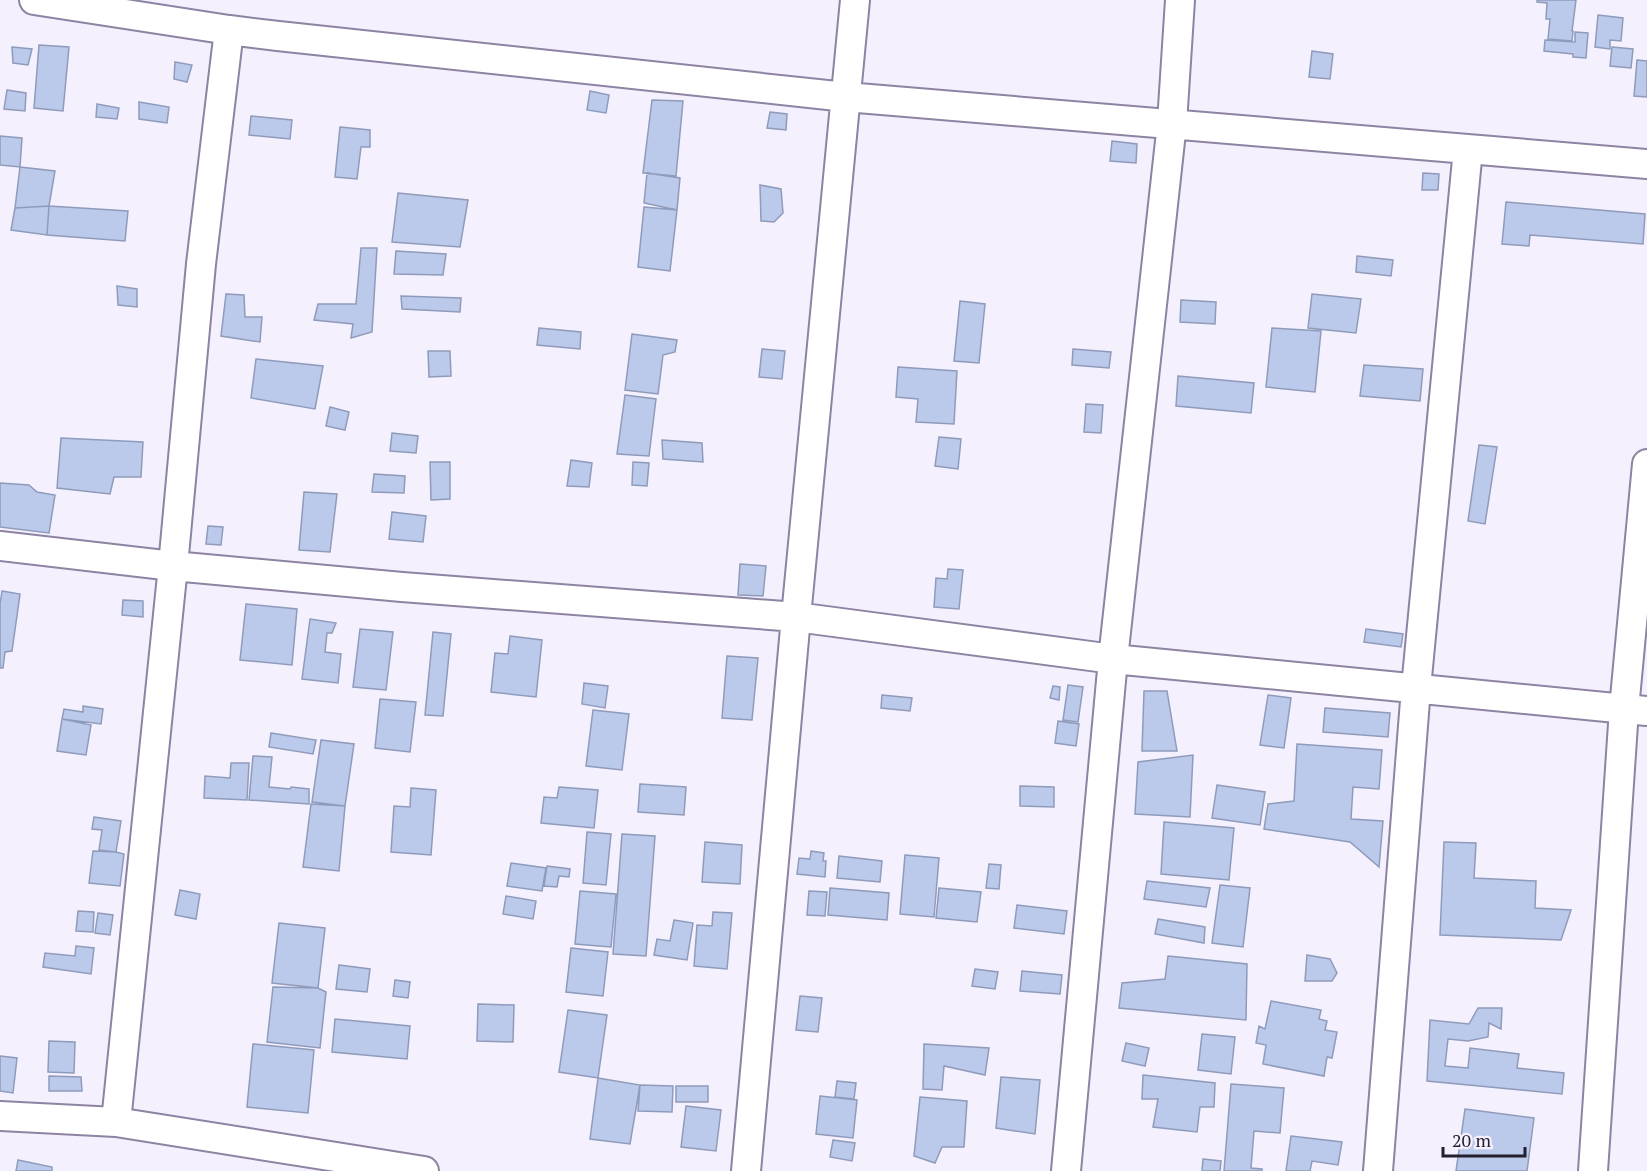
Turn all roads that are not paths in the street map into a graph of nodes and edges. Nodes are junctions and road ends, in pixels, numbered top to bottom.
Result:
1 (34, 0) edge
2 (855, 0) edge
3 (1180, 0) edge
4 (229, 30) junction
5 (846, 97) junction
6 (1172, 123) junction
7 (1468, 149) junction
8 (1647, 164) edge
9 (1647, 464) edge
10 (0, 546) edge
11 (173, 566) junction
12 (796, 617) junction
13 (1113, 659) junction
14 (1416, 688) junction
15 (1636, 710) edge
16 (0, 1116) edge
17 (116, 1122) junction
18 (424, 1171) edge
19 (746, 1171) edge
20 (1066, 1171) edge
21 (1378, 1171) edge
22 (1593, 1171) edge

1 - 4 street
2 - 5 street
3 - 6 street
4 - 5 street
4 - 11 street
5 - 6 street
5 - 12 street
6 - 7 street
6 - 13 street
7 - 8 street
7 - 14 street
9 - 15 street
10 - 11 street
11 - 12 street
11 - 17 street
12 - 13 street
12 - 19 street
13 - 14 street
13 - 20 street
14 - 15 street
14 - 21 street
15 - 22 street
16 - 17 street
17 - 18 street

